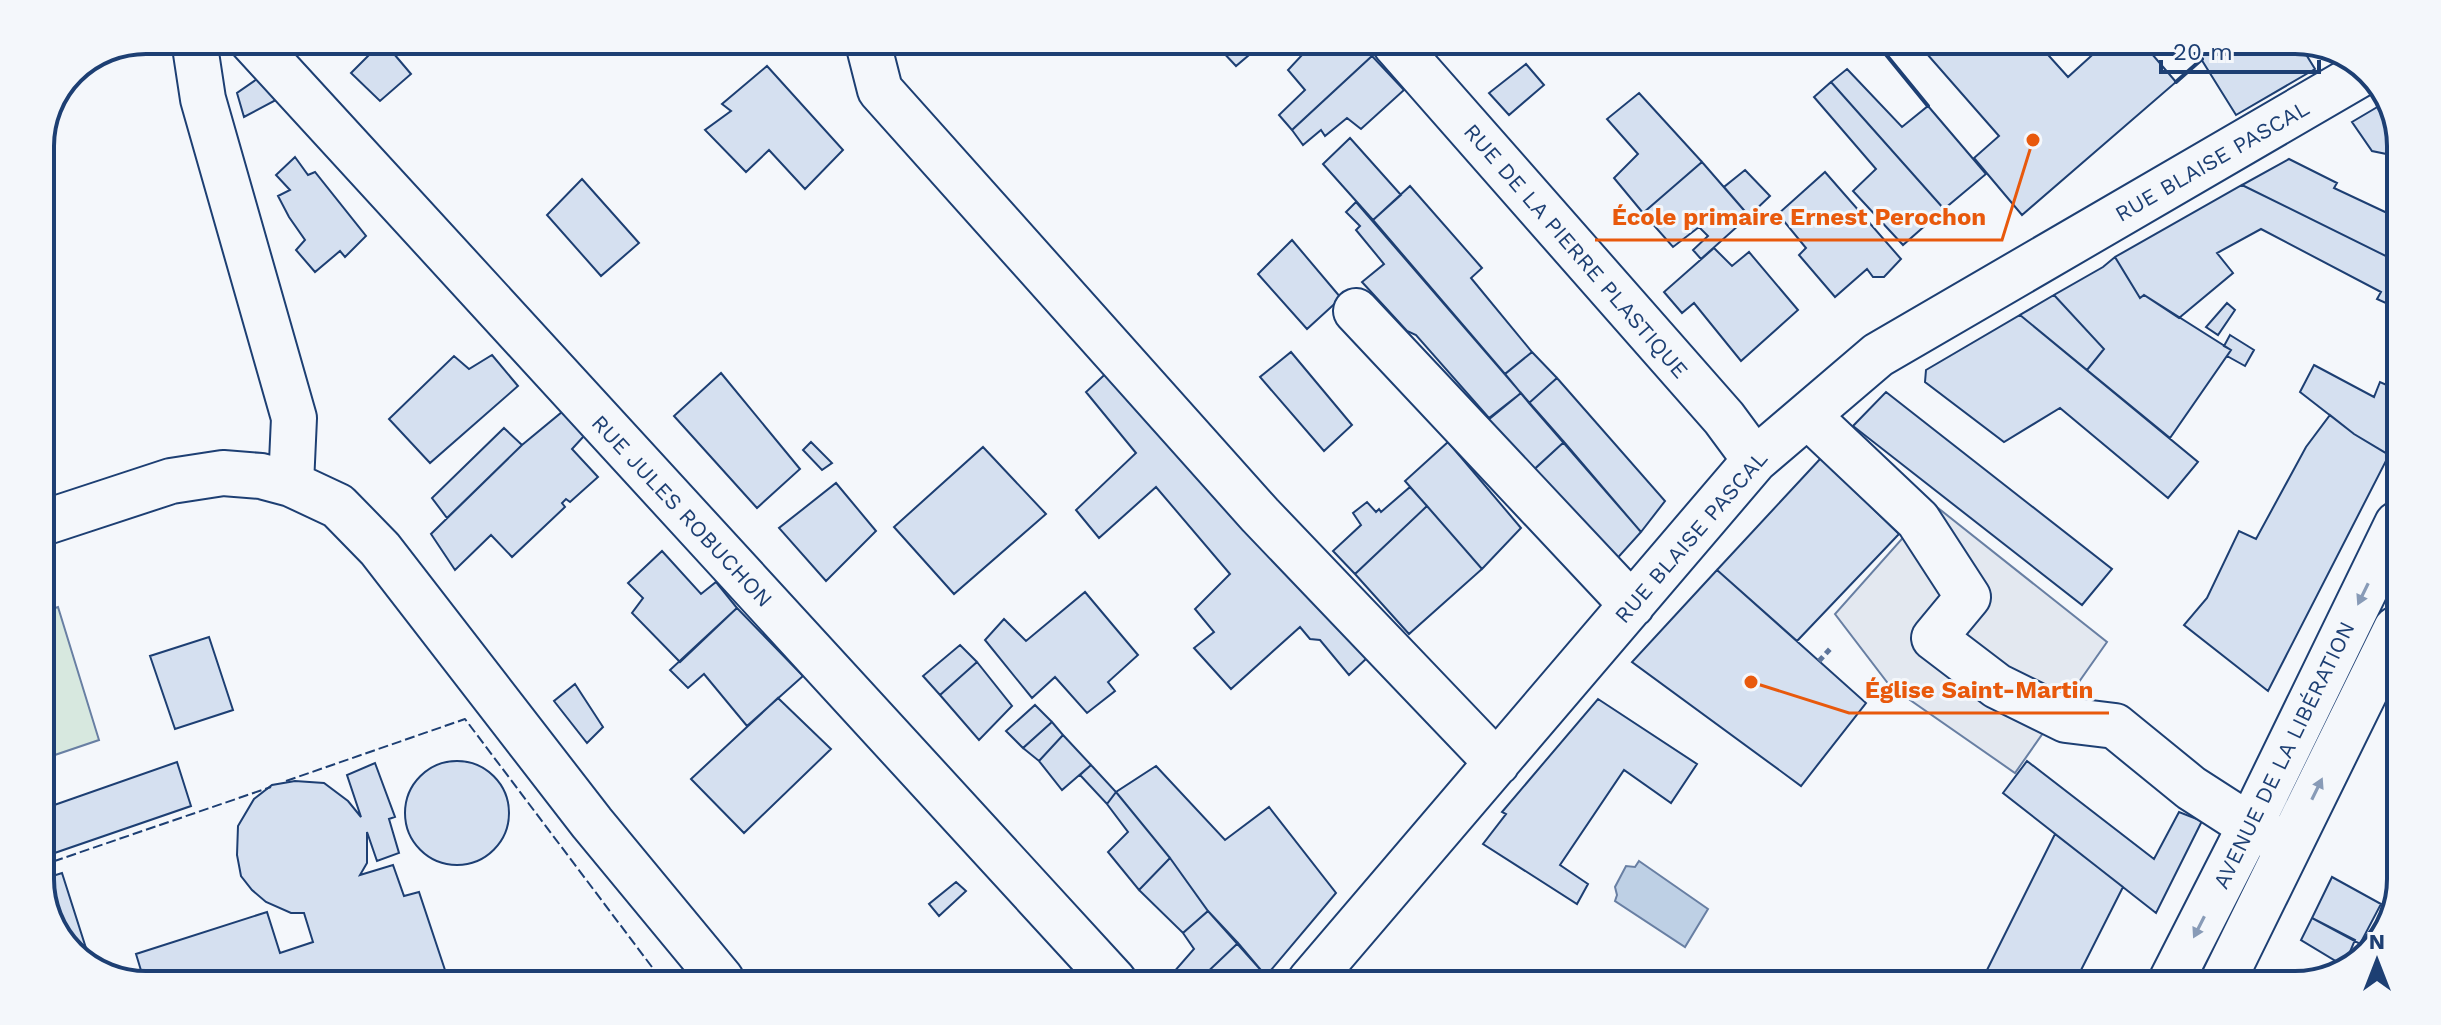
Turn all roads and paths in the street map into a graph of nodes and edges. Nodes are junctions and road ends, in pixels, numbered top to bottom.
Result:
1 (196, 54) edge
2 (264, 54) edge
3 (871, 54) edge
4 (1404, 54) edge
5 (2356, 77) edge
6 (1356, 311) dead end
7 (1808, 416) junction
8 (1755, 460) junction
9 (291, 484) junction
10 (54, 519) edge
11 (2387, 545) edge
12 (1632, 605) junction
13 (2387, 647) edge
14 (1830, 649) dead end
15 (1819, 661) dead end
16 (1497, 763) junction
17 (2250, 826) junction
18 (2290, 846) junction
19 (714, 971) edge
20 (1105, 971) edge
21 (1319, 971) edge
22 (2183, 971) edge
23 (2228, 971) edge

1 - 9 street
2 - 20 street, RUE JULES ROBUCHON
3 - 16 street
4 - 8 street, RUE DE LA PIERRE PLASTIQUE
5 - 7 street, RUE BLAISE PASCAL
6 - 12 street
7 - 8 street, RUE BLAISE PASCAL
7 - 17 street
8 - 12 street, RUE BLAISE PASCAL
9 - 10 street
9 - 19 street
11 -> 17 street, AVENUE DE LA LIBÉRATION
12 - 16 street, RUE BLAISE PASCAL
18 -> 13 street, AVENUE DE LA LIBÉRATION
14 - 15 path
16 - 21 street, RUE BLAISE PASCAL
17 - 18 street
17 -> 22 street, AVENUE DE LA LIBÉRATION
18 - 23 street, AVENUE DE LA LIBÉRATION

